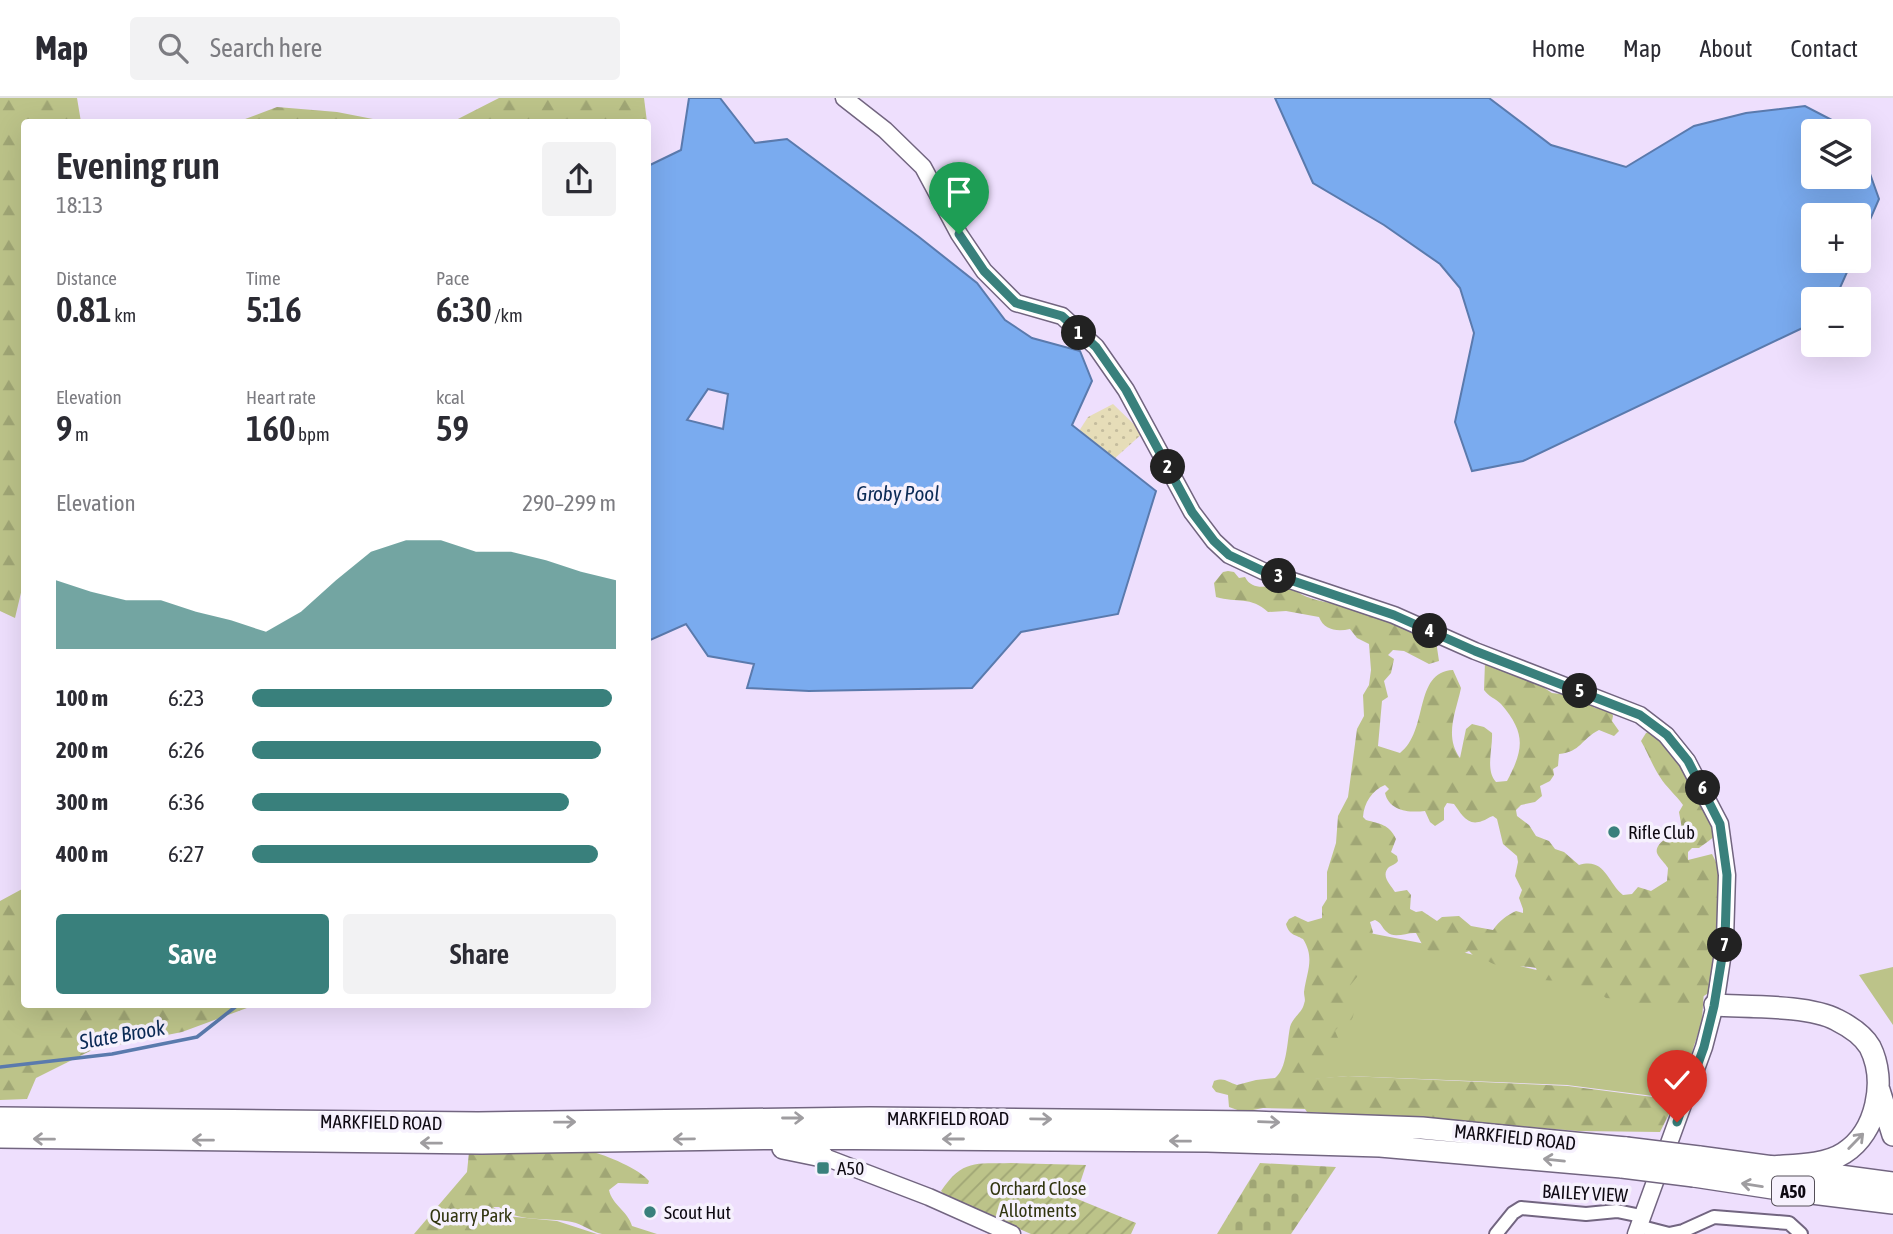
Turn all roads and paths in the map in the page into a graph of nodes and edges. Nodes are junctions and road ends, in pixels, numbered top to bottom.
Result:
1 (844, 98) edge
2 (1714, 1006) junction
3 (1879, 1088) junction
4 (0, 1118) edge
5 (1893, 1135) edge
6 (0, 1137) edge
7 (712, 1138) junction
8 (822, 1156) joint
9 (1624, 1157) junction
10 (1696, 1167) junction
11 (1770, 1167) junction
12 (1893, 1183) edge
13 (1893, 1203) edge
14 (1638, 1226) edge
15 (1012, 1234) edge
16 (1496, 1234) edge
17 (1669, 1234) edge
18 (1801, 1234) edge

1 - 2 street
2 - 3 highway
2 - 14 street
3 - 5 highway
11 -> 3 highway
4 -> 9 highway, MARKFIELD ROAD / A50
7 -> 6 highway, MARKFIELD ROAD / A50
7 - 8 highway
9 -> 7 highway, MARKFIELD ROAD / A50
8 - 15 street
9 - 10 highway, MARKFIELD ROAD / A50, bridge
10 - 11 highway, MARKFIELD ROAD / A50
13 -> 10 highway, MARKFIELD ROAD / A50
11 - 12 highway, MARKFIELD ROAD / A50
14 - 16 street, BAILEY VIEW
14 - 17 street, BAILEY VIEW
17 - 18 street

